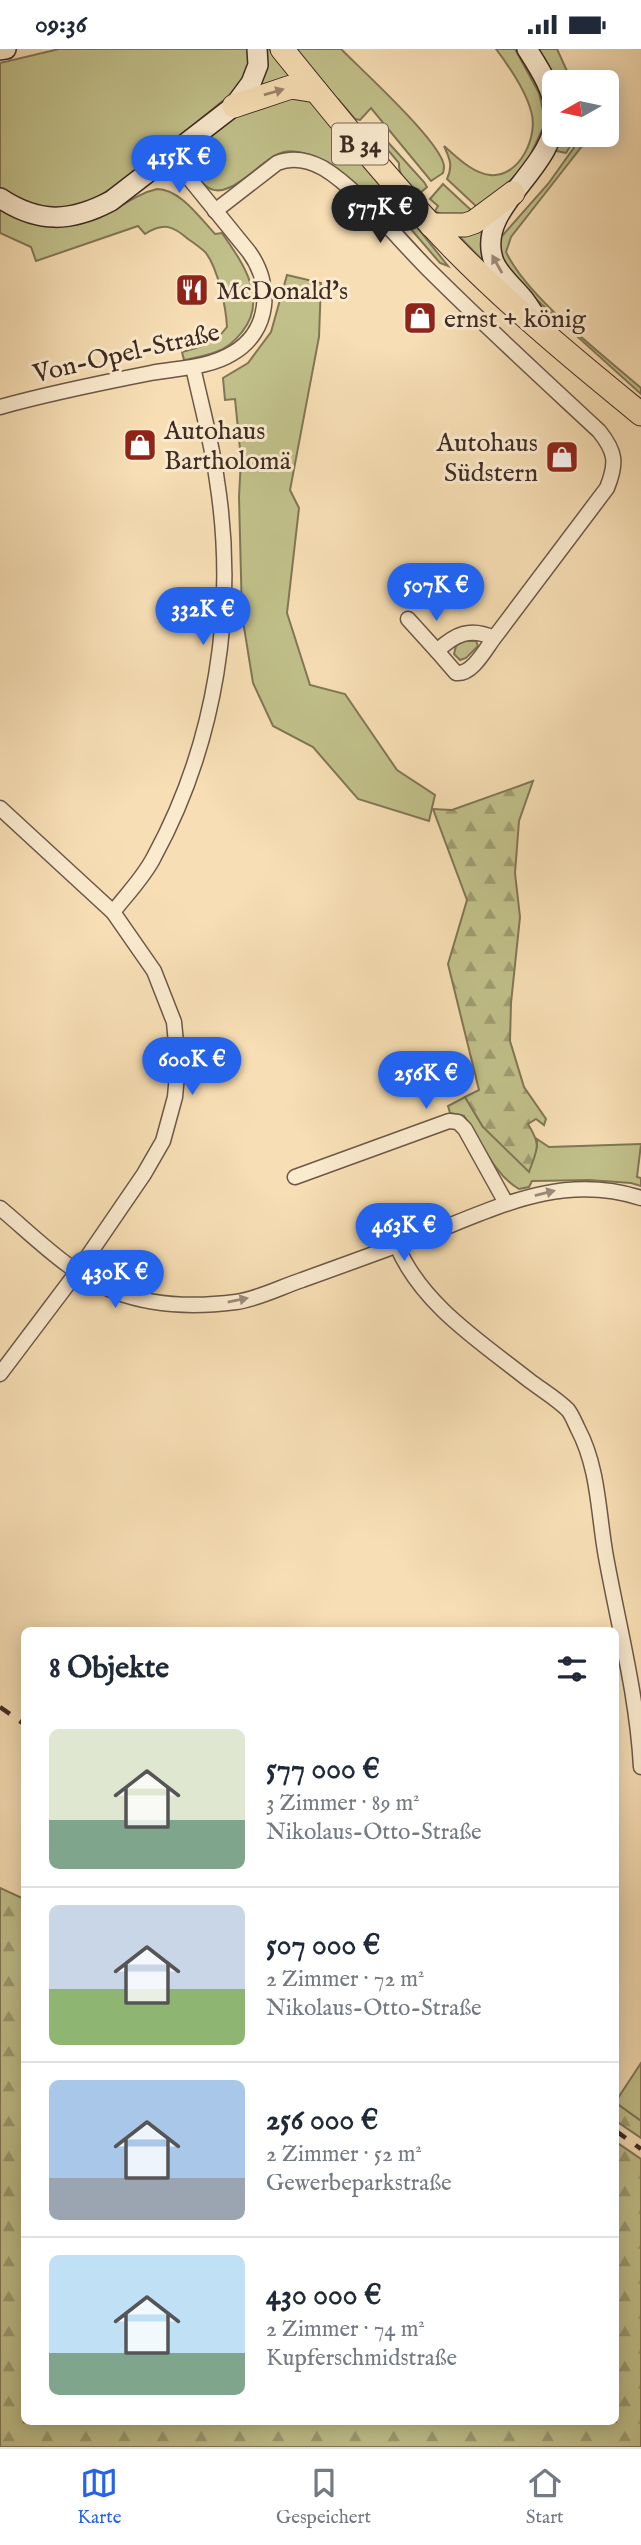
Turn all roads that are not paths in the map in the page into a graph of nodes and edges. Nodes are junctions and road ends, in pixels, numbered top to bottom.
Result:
1 (6, 49) edge
2 (257, 49) edge
3 (282, 49) edge
4 (527, 49) edge
5 (0, 50) edge
6 (316, 91) junction
7 (234, 106) junction
8 (171, 156) junction
9 (513, 193) junction
10 (0, 198) edge
11 (215, 211) junction
12 (419, 211) junction
13 (550, 339) junction
14 (193, 367) junction
15 (0, 407) edge
16 (641, 414) edge
17 (408, 618) dead end
18 (494, 638) junction
19 (438, 652) junction
20 (0, 808) edge
21 (113, 912) junction
22 (295, 1177) dead end
23 (641, 1198) edge
24 (506, 1203) junction
25 (0, 1208) edge
26 (397, 1246) junction
27 (77, 1272) junction
28 (0, 1374) edge
29 (641, 1767) edge

1 - 5 main road
2 - 7 main road
3 - 6 main road, B 34
4 - 9 main road
7 -> 6 main road
6 - 12 main road, B 34
7 - 8 main road
8 - 10 main road
8 - 11 street, Von-Opel-Straße
9 - 12 main road
13 -> 9 main road
11 - 14 street, Von-Opel-Straße
11 - 18 street
12 - 13 main road, B 34
13 - 16 main road, B 34
14 - 15 street, Von-Opel-Straße
14 - 21 street
17 - 19 street
18 - 19 street
18 - 19 street
20 - 21 street
21 - 27 street
22 - 24 street
24 -> 23 street
24 - 26 street
25 - 27 street
27 -> 26 street
26 - 29 street
27 - 28 street

